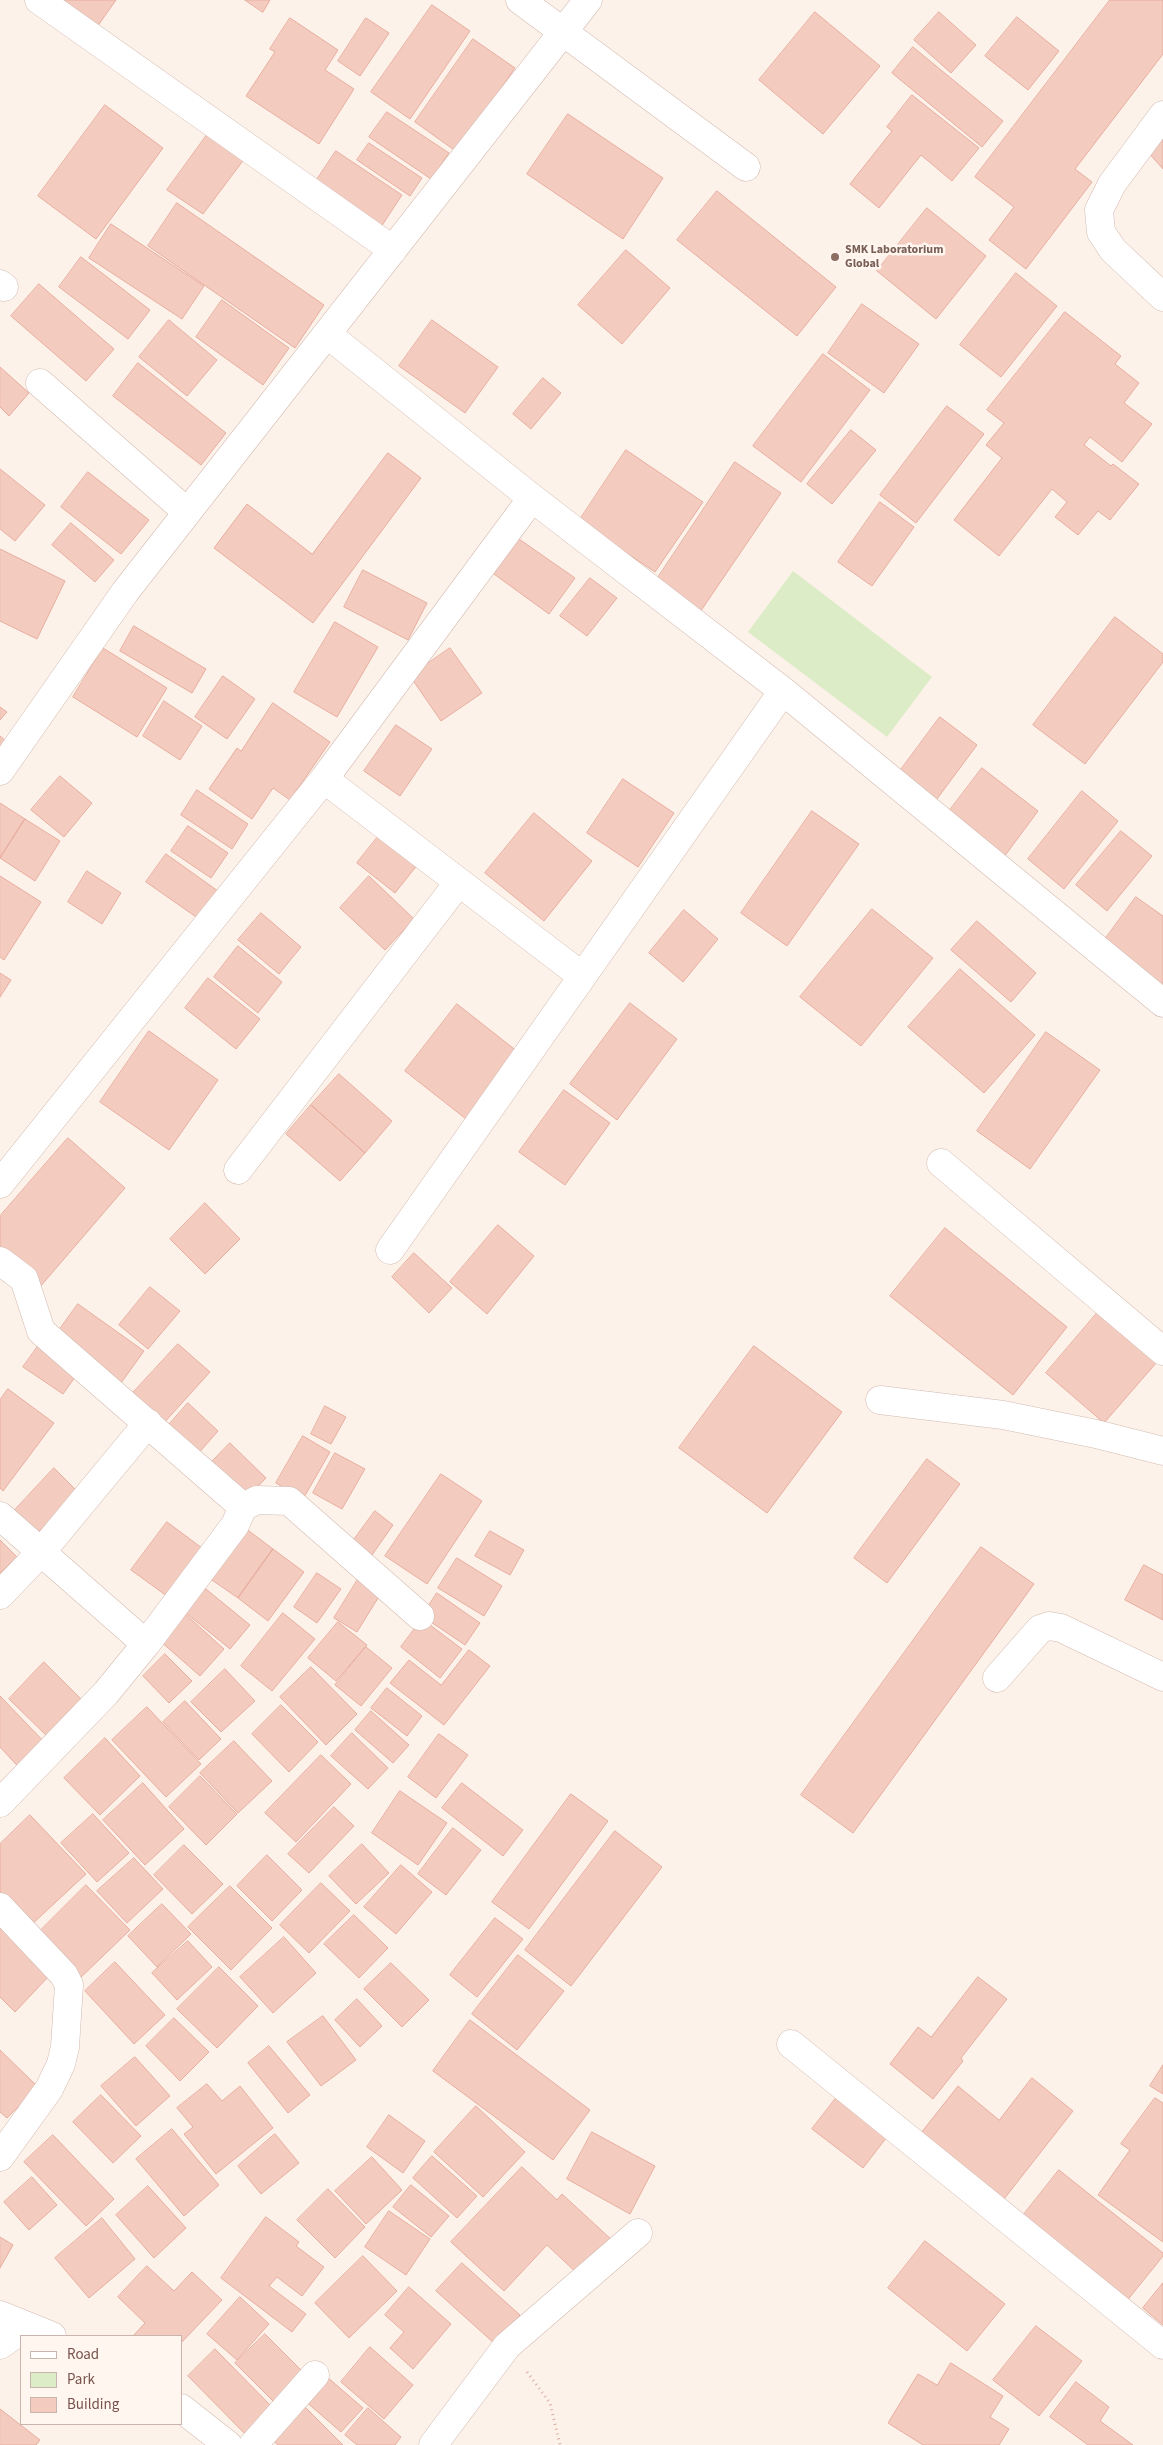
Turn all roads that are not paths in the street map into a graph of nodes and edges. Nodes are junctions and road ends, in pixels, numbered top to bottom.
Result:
1 (39, 0) edge
2 (520, 0) edge
3 (588, 0) edge
4 (564, 32) junction
5 (1163, 115) edge
6 (746, 167) dead end
7 (393, 250) junction
8 (1163, 297) edge
9 (327, 334) junction
10 (40, 383) dead end
11 (532, 498) junction
12 (187, 512) junction
13 (783, 692) junction
14 (0, 771) edge
15 (324, 779) junction
16 (459, 882) junction
17 (582, 976) junction
18 (1163, 1003) edge
19 (941, 1163) dead end
20 (238, 1170) dead end
21 (0, 1184) edge
22 (390, 1250) dead end
23 (0, 1261) edge
24 (1163, 1351) edge
25 (880, 1400) dead end
26 (148, 1423) junction
27 (1163, 1451) edge
28 (243, 1507) junction
29 (0, 1516) edge
30 (42, 1552) junction
31 (0, 1595) edge
32 (420, 1616) dead end
33 (146, 1644) junction
34 (1163, 1676) edge
35 (997, 1678) dead end
36 (0, 1803) edge
37 (0, 1907) edge
38 (792, 2044) dead end
39 (0, 2157) edge
40 (638, 2233) dead end
41 (0, 2316) edge
42 (27, 2326) junction
43 (50, 2335) edge
44 (0, 2345) edge
45 (1163, 2345) edge
46 (315, 2375) dead end
47 (182, 2409) edge
48 (228, 2445) edge
49 (253, 2445) edge
50 (433, 2445) edge

1 - 7 street
2 - 4 street
3 - 4 street
4 - 6 street
4 - 7 street
5 - 8 street
7 - 9 street
9 - 11 street
9 - 12 street
10 - 12 street
11 - 13 street
11 - 15 street
12 - 14 street
13 - 17 street
13 - 18 street
15 - 16 street
15 - 21 street
16 - 17 street
16 - 20 street
17 - 22 street
19 - 24 street
23 - 26 street
25 - 27 street
26 - 28 street
26 - 30 street
28 - 32 street
28 - 33 street
29 - 30 street
30 - 31 street
30 - 33 street
33 - 36 street
34 - 35 street
37 - 39 street
38 - 45 street
40 - 50 street
41 - 42 street
42 - 43 street
42 - 44 street
46 - 49 street
47 - 48 street

